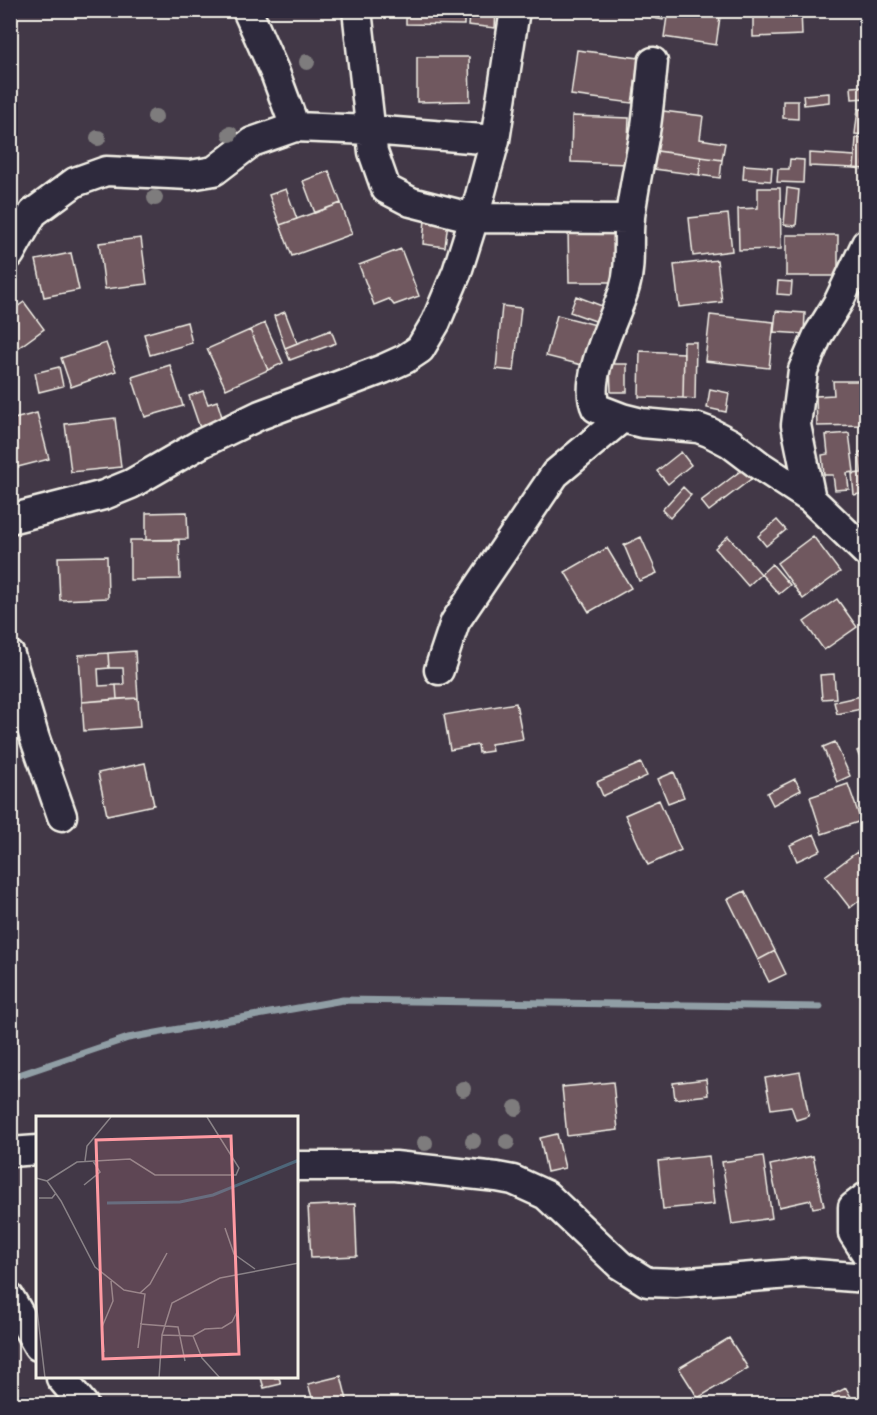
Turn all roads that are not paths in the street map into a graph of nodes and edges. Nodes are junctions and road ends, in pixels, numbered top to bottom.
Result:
1 (247, 10) edge
2 (357, 10) edge
3 (515, 10) edge
4 (653, 62) dead end
5 (295, 127) junction
6 (371, 130) junction
7 (495, 140) junction
8 (474, 218) junction
9 (630, 219) junction
10 (867, 244) edge
11 (10, 254) edge
12 (622, 418) junction
13 (811, 500) junction
14 (10, 519) edge
15 (867, 552) edge
16 (10, 655) edge
17 (439, 670) dead end
18 (62, 816) dead end
19 (36, 1150) edge
20 (10, 1152) edge
21 (298, 1166) edge
22 (867, 1197) edge
23 (867, 1253) edge
24 (867, 1278) edge
25 (10, 1298) edge
26 (36, 1343) edge
27 (63, 1379) edge
28 (83, 1404) edge

1 - 5 street
2 - 6 street
3 - 7 street
4 - 9 street
5 - 6 street
5 - 11 street
6 - 7 street
6 - 8 street
7 - 8 street
8 - 9 street
8 - 14 street
9 - 12 street
10 - 13 street
12 - 13 street
12 - 17 street
13 - 15 street
16 - 18 street
19 - 20 street
21 - 24 street
22 - 23 street
25 - 26 street
27 - 28 street

